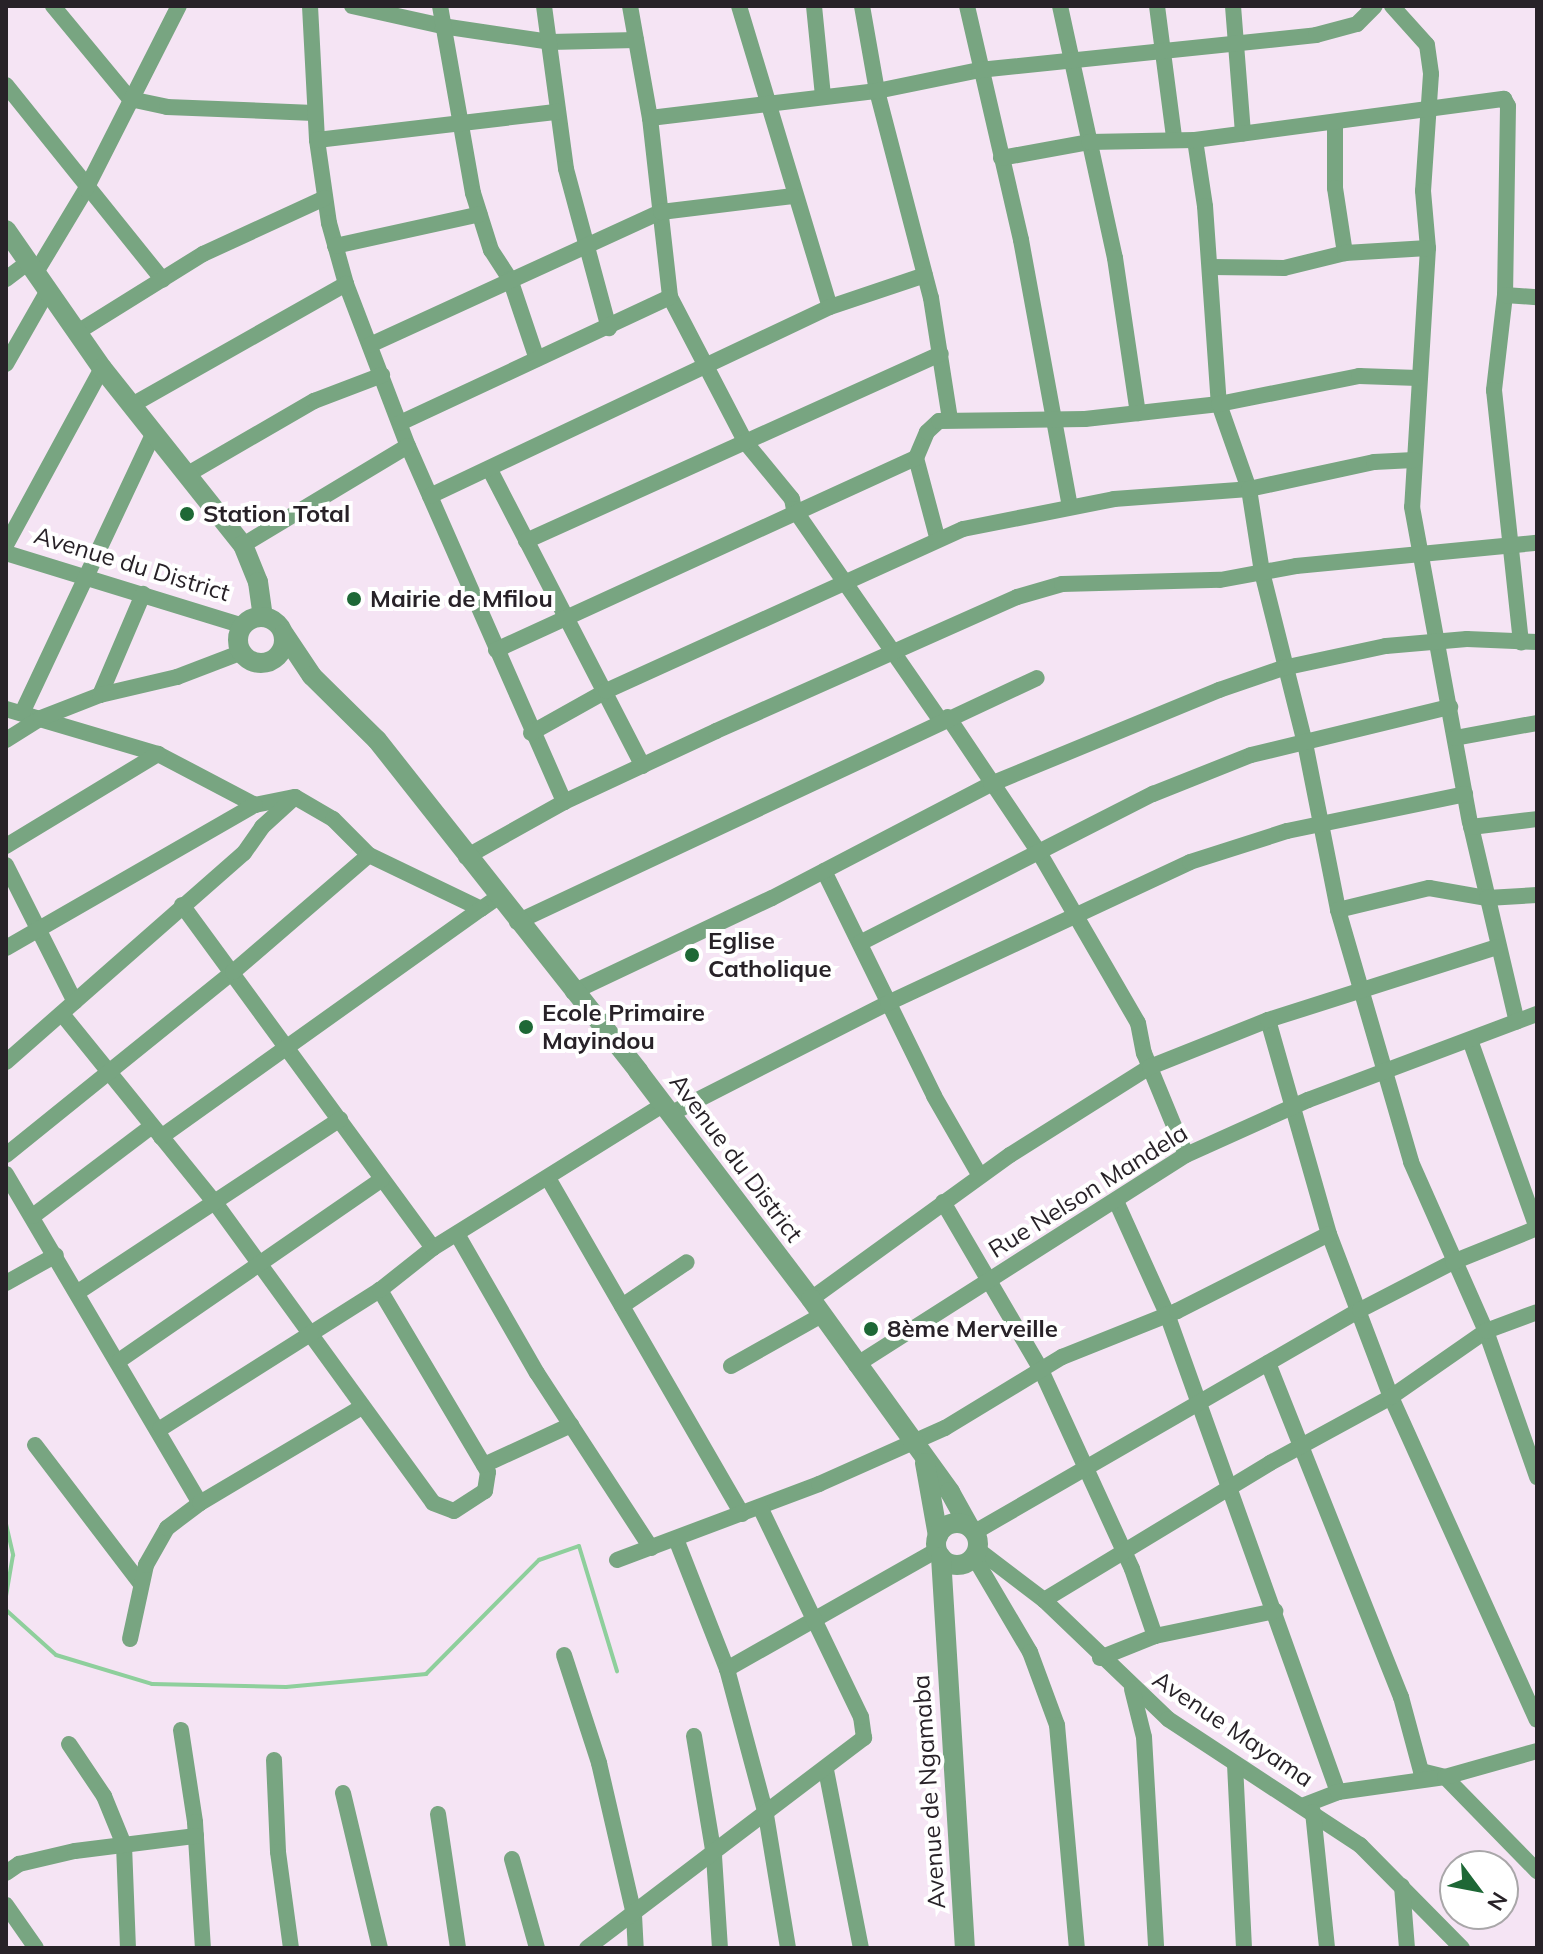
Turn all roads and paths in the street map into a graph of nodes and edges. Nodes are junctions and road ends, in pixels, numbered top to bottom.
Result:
1 (53, 6) edge
2 (179, 6) edge
3 (310, 6) edge
4 (352, 6) edge
5 (440, 6) edge
6 (544, 6) edge
7 (630, 6) edge
8 (739, 6) edge
9 (814, 6) edge
10 (862, 6) edge
11 (967, 6) edge
12 (1060, 6) edge
13 (1157, 6) edge
14 (1233, 6) edge
15 (1375, 6) edge
16 (1392, 6) edge
17 (442, 26) junction
18 (636, 40) junction
19 (550, 42) junction
20 (1239, 42) junction
21 (1163, 50) junction
22 (1071, 62) junction
23 (979, 70) junction
24 (6, 85) edge
25 (877, 91) junction
26 (823, 96) junction
27 (130, 99) junction
28 (770, 105) junction
29 (1428, 108) junction
30 (557, 112) junction
31 (314, 113) junction
32 (650, 118) junction
33 (1335, 123) junction
34 (460, 125) junction
35 (1243, 134) junction
36 (1174, 137) junction
37 (317, 140) junction
38 (1195, 140) junction
39 (1089, 142) junction
40 (1001, 158) junction
41 (86, 189) junction
42 (793, 196) junction
43 (325, 198) junction
44 (661, 212) junction
45 (480, 214) junction
46 (6, 230) edge
47 (335, 246) junction
48 (1428, 248) junction
49 (585, 249) junction
50 (1345, 253) junction
51 (1211, 267) junction
52 (31, 268) junction
53 (925, 275) junction
54 (6, 279) edge
55 (510, 279) junction
56 (163, 280) junction
57 (346, 284) junction
58 (47, 292) junction
59 (1505, 295) junction
60 (670, 297) junction
61 (1537, 297) edge
62 (830, 307) junction
63 (609, 328) junction
64 (76, 333) junction
65 (370, 345) junction
66 (941, 354) junction
67 (537, 359) junction
68 (6, 364) edge
69 (102, 368) junction
70 (706, 368) junction
71 (382, 375) junction
72 (1418, 378) junction
73 (1219, 404) junction
74 (132, 405) junction
75 (1138, 413) junction
76 (950, 419) junction
77 (1056, 420) junction
78 (400, 423) junction
79 (154, 433) junction
80 (746, 443) junction
81 (408, 446) junction
82 (916, 458) junction
83 (1414, 460) junction
84 (490, 470) junction
85 (188, 474) junction
86 (1249, 489) junction
87 (430, 496) junction
88 (1070, 507) junction
89 (800, 513) junction
90 (937, 537) junction
91 (526, 541) junction
92 (1537, 543) edge
93 (1514, 544) junction
94 (6, 545) edge
95 (243, 545) junction
96 (6, 553) edge
97 (1422, 555) junction
98 (1262, 572) junction
99 (85, 575) junction
100 (846, 580) junction
101 (143, 594) junction
102 (263, 617) junction
103 (565, 617) junction
104 (243, 626) junction
105 (284, 634) junction
106 (1440, 642) junction
107 (1529, 642) edge
108 (496, 650) junction
109 (895, 651) junction
110 (251, 657) junction
111 (1283, 668) junction
112 (312, 676) junction
113 (1037, 678) dead end
114 (606, 691) junction
115 (100, 695) junction
116 (1450, 707) junction
117 (14, 711) edge
118 (41, 718) junction
119 (944, 719) junction
120 (1537, 723) edge
121 (531, 733) junction
122 (1455, 738) junction
123 (6, 740) edge
124 (1305, 743) junction
125 (158, 754) junction
126 (643, 766) junction
127 (991, 784) junction
128 (1465, 794) junction
129 (295, 797) junction
130 (564, 802) junction
131 (255, 805) junction
132 (1537, 819) edge
133 (1321, 824) junction
134 (1471, 827) junction
135 (6, 846) edge
136 (1040, 854) junction
137 (369, 855) junction
138 (466, 857) junction
139 (6, 865) edge
140 (824, 871) junction
141 (1537, 895) edge
142 (1487, 898) junction
143 (489, 903) junction
144 (182, 905) junction
145 (1338, 910) junction
146 (1074, 917) junction
147 (517, 922) junction
148 (37, 930) junction
149 (860, 943) junction
150 (1497, 947) junction
151 (6, 948) edge
152 (233, 972) junction
153 (1362, 991) junction
154 (573, 992) junction
155 (75, 1002) junction
156 (888, 1003) junction
157 (62, 1014) junction
158 (1537, 1014) edge
159 (1268, 1020) junction
160 (1517, 1022) junction
161 (1470, 1040) junction
162 (289, 1047) junction
163 (6, 1062) edge
164 (1150, 1067) junction
165 (1388, 1070) junction
166 (110, 1073) junction
167 (1289, 1108) junction
168 (666, 1110) junction
169 (340, 1119) junction
170 (156, 1132) junction
171 (6, 1155) edge
172 (1186, 1155) junction
173 (6, 1174) edge
174 (980, 1176) junction
175 (548, 1178) junction
176 (382, 1179) junction
177 (1116, 1201) junction
178 (943, 1202) junction
179 (216, 1204) junction
180 (33, 1216) junction
181 (1537, 1228) edge
182 (457, 1234) junction
183 (1329, 1234) junction
184 (433, 1248) junction
185 (56, 1255) junction
186 (687, 1262) dead end
187 (1453, 1262) junction
188 (261, 1264) junction
189 (990, 1280) junction
190 (6, 1283) edge
191 (380, 1290) junction
192 (78, 1292) junction
193 (622, 1306) junction
194 (816, 1307) junction
195 (1360, 1310) junction
196 (1537, 1312) edge
197 (1167, 1314) junction
198 (1486, 1331) junction
199 (311, 1336) junction
200 (120, 1360) junction
201 (1268, 1363) junction
202 (856, 1365) junction
203 (731, 1366) dead end
204 (1041, 1370) junction
205 (1391, 1397) junction
206 (1198, 1402) junction
207 (360, 1408) junction
208 (571, 1425) junction
209 (160, 1429) junction
210 (913, 1441) junction
211 (35, 1445) dead end
212 (1300, 1446) junction
213 (924, 1459) junction
214 (484, 1465) junction
215 (1085, 1465) junction
216 (1537, 1477) edge
217 (1229, 1489) junction
218 (200, 1503) junction
219 (760, 1507) junction
220 (742, 1514) junction
221 (676, 1539) junction
222 (973, 1545) junction
223 (938, 1547) junction
224 (651, 1548) junction
225 (1123, 1554) junction
226 (617, 1560) dead end
227 (141, 1584) junction
228 (1044, 1600) junction
229 (1275, 1611) junction
230 (811, 1620) junction
231 (944, 1633) junction
232 (1155, 1636) junction
233 (130, 1639) dead end
234 (564, 1655) dead end
235 (1100, 1658) junction
236 (727, 1669) junction
237 (1132, 1689) junction
238 (1537, 1720) edge
239 (181, 1730) dead end
240 (694, 1736) dead end
241 (69, 1744) dead end
242 (1533, 1756) edge
243 (274, 1760) dead end
244 (1235, 1764) junction
245 (826, 1770) junction
246 (1445, 1777) junction
247 (1338, 1792) junction
248 (343, 1793) dead end
249 (1308, 1809) junction
250 (438, 1814) dead end
251 (766, 1815) junction
252 (196, 1836) junction
253 (124, 1845) junction
254 (714, 1856) junction
255 (512, 1859) dead end
256 (1537, 1871) edge
257 (6, 1873) edge
258 (1402, 1886) junction
259 (6, 1905) edge
260 (634, 1915) junction
261 (36, 1948) edge
262 (128, 1948) edge
263 (203, 1948) edge
264 (291, 1948) edge
265 (380, 1948) edge
266 (458, 1948) edge
267 (537, 1948) edge
268 (587, 1948) edge
269 (636, 1948) edge
270 (720, 1948) edge
271 (788, 1948) edge
272 (861, 1948) edge
273 (965, 1948) edge
274 (1077, 1948) edge
275 (1156, 1948) edge
276 (1244, 1948) edge
277 (1327, 1948) edge
278 (1407, 1948) edge
279 (1462, 1948) edge

1 - 27 street
2 - 27 street
3 - 31 street
4 - 17 street
5 - 17 street
6 - 19 street
7 - 18 street
8 - 28 street
9 - 26 street
10 - 25 street
11 - 23 street
12 - 22 street
13 - 21 street
14 - 20 street
15 - 20 street
16 - 29 street
17 - 19 street
17 - 34 street
18 - 19 street
18 - 32 street
19 - 30 street
20 - 21 street
20 - 35 street
21 - 22 street
21 - 36 street
22 - 23 street
22 - 39 street
23 - 25 street
23 - 40 street
24 - 41 street
25 - 26 street
25 - 53 street
26 - 28 street
27 - 31 street
27 - 41 street
28 - 32 street
28 - 42 street
29 - 33 street
29 - 48 street
29 - 59 street
30 - 34 street
30 - 49 street
31 - 37 street
32 - 44 street
33 - 35 street
33 - 50 street
34 - 37 street
34 - 45 street
35 - 38 street
36 - 38 street
36 - 39 street
37 - 43 street
38 - 51 street
39 - 40 street
39 - 75 street
40 - 77 street
41 - 52 street
41 - 56 street
42 - 44 street
42 - 62 street
43 - 47 street
43 - 56 street
44 - 49 street
44 - 60 street
45 - 47 street
45 - 55 street
46 - 52 street
47 - 57 street
48 - 50 street
48 - 72 street
49 - 55 street
49 - 63 street
50 - 51 street
51 - 73 street
52 - 54 street
52 - 58 street
53 - 62 street
53 - 66 street
55 - 65 street
55 - 67 street
56 - 64 street
57 - 65 street
57 - 74 street
58 - 64 street
58 - 68 street
59 - 61 street
59 - 93 street
60 - 63 street
60 - 70 street
62 - 70 street
63 - 67 street
64 - 69 street
65 - 71 street
66 - 76 street
66 - 80 street
67 - 78 street
69 - 74 street
69 - 94 street
70 - 80 street
70 - 84 street
71 - 78 street
71 - 85 street
72 - 73 street
72 - 83 street
73 - 75 street
73 - 86 street
74 - 79 street
75 - 77 street
76 - 77 street
76 - 82 street
77 - 88 street
78 - 81 street
79 - 85 street
79 - 99 street
80 - 89 street
80 - 91 street
81 - 87 street
81 - 95 street
82 - 89 street
82 - 90 street
83 - 86 street
83 - 97 street
84 - 87 street
84 - 91 street
85 - 95 street
86 - 88 street
86 - 98 street
87 - 108 street
88 - 90 street
89 - 100 street
89 - 103 street
90 - 100 street
91 - 103 street
92 - 93 street
93 - 97 street
93 - 107 street
95 - 102 street
96 - 99 street, Avenue du District
97 - 98 street
97 - 106 street
98 - 109 street
98 - 111 street
99 - 101 street, Avenue du District
99 - 117 street
100 - 109 street
100 - 114 street
101 - 104 street, Avenue du District
101 - 115 street
102 - 104 street
102 - 105 street
103 - 108 street
103 - 114 street
104 - 110 street
105 - 110 street
105 - 112 street, Avenue du District
106 - 107 street
106 - 111 street
106 - 116 street
108 - 121 street
109 - 119 street
109 - 126 street
110 - 112 street, Avenue du District
110 - 115 street
111 - 124 street
111 - 127 street
112 - 138 street, Avenue du District
113 - 119 street
114 - 121 street
114 - 126 street
115 - 118 street
116 - 122 street
116 - 124 street
117 - 118 street
118 - 123 street
118 - 125 street
119 - 127 street
119 - 147 street
120 - 122 street
121 - 130 street
122 - 128 street
124 - 133 street
124 - 136 street
125 - 131 street
125 - 135 street
126 - 130 street
127 - 136 street
127 - 140 street
128 - 133 street
128 - 134 street
129 - 131 street
129 - 137 street
129 - 144 street
130 - 138 street
131 - 148 street
132 - 134 street
133 - 145 street
133 - 146 street
134 - 142 street
136 - 146 street
136 - 149 street
137 - 143 street
137 - 152 street
138 - 143 street, Avenue du District
139 - 148 street
140 - 149 street
140 - 154 street
141 - 142 street
142 - 145 street
142 - 150 street
143 - 147 street, Avenue du District
143 - 162 street
144 - 152 street
144 - 155 street
145 - 153 street
146 - 156 street
146 - 164 street
147 - 154 street, Avenue du District
148 - 151 street
148 - 155 street
149 - 156 street
150 - 153 street
150 - 160 street
152 - 162 street
152 - 166 street
153 - 159 street
153 - 165 street
154 - 168 street, Avenue du District
155 - 157 street
156 - 168 street
156 - 174 street
157 - 163 street
157 - 166 street
158 - 160 street, Rue Nelson Mandela
159 - 164 street
159 - 167 street
160 - 161 street, Rue Nelson Mandela
161 - 165 street, Rue Nelson Mandela
161 - 181 street
162 - 169 street
162 - 170 street
164 - 172 street
164 - 174 street
165 - 167 street, Rue Nelson Mandela
165 - 187 street
166 - 170 street
166 - 171 street
167 - 172 street, Rue Nelson Mandela
167 - 183 street
168 - 175 street
168 - 194 street, Avenue du District
169 - 176 street
169 - 179 street
170 - 179 street
170 - 180 street
172 - 177 street, Rue Nelson Mandela
173 - 180 street
174 - 178 street
175 - 182 street
175 - 193 street
176 - 184 street
176 - 188 street
177 - 189 street, Rue Nelson Mandela
177 - 197 street
178 - 189 street
178 - 194 street
179 - 188 street
179 - 192 street
180 - 185 street
181 - 187 street
182 - 184 street
182 - 208 street
183 - 195 street
183 - 197 street
184 - 191 street
185 - 190 street
185 - 192 street
186 - 193 street
187 - 195 street
187 - 198 street
188 - 199 street
188 - 200 street
189 - 202 street, Rue Nelson Mandela
189 - 204 street
191 - 199 street
191 - 214 street
192 - 200 street
193 - 220 street
194 - 202 street, Avenue du District
194 - 203 street
195 - 201 street
195 - 205 street
196 - 198 street
197 - 204 street
197 - 206 street
198 - 205 street
198 - 216 street
199 - 207 street
199 - 209 street
200 - 209 street
201 - 206 street
201 - 212 street
202 - 210 street, Avenue du District
204 - 210 street
204 - 215 street
205 - 212 street
205 - 238 street
206 - 215 street
206 - 217 street
207 - 214 street
207 - 218 street
208 - 214 street
208 - 224 street
209 - 218 street
210 - 213 street, Avenue du District
210 - 219 street
211 - 227 street
212 - 217 street
212 - 246 street
213 - 222 street, Avenue du District
213 - 223 street, Avenue du District
215 - 222 street
215 - 225 street
217 - 225 street
217 - 229 street
218 - 227 street
219 - 220 street
219 - 230 street
220 - 221 street
221 - 224 street
221 - 236 street
222 - 223 street
222 - 223 street
222 - 228 street, Avenue Mayama
222 - 231 street, Avenue de Ngamaba
222 - 274 street
223 - 230 street
223 - 231 street, Avenue de Ngamaba
224 - 226 street
225 - 228 street
225 - 232 street
227 - 233 street
228 - 235 street, Avenue Mayama
229 - 232 street
229 - 247 street
230 - 236 street
230 - 245 street
231 - 273 street, Avenue de Ngamaba
232 - 235 street
234 - 260 street
235 - 237 street, Avenue Mayama
236 - 251 street
237 - 244 street, Avenue Mayama
237 - 275 street
239 - 252 street
240 - 254 street
241 - 253 street
242 - 246 street
243 - 264 street
244 - 249 street, Avenue Mayama
244 - 276 street
245 - 251 street
245 - 272 street
246 - 247 street
246 - 256 street
247 - 249 street
248 - 265 street
249 - 258 street, Avenue Mayama
249 - 277 street
250 - 266 street
251 - 254 street
251 - 271 street
252 - 253 street
252 - 263 street
253 - 257 street
253 - 262 street
254 - 260 street
254 - 270 street
255 - 267 street
258 - 278 street
258 - 279 street, Avenue Mayama
259 - 261 street
260 - 268 street
260 - 269 street

